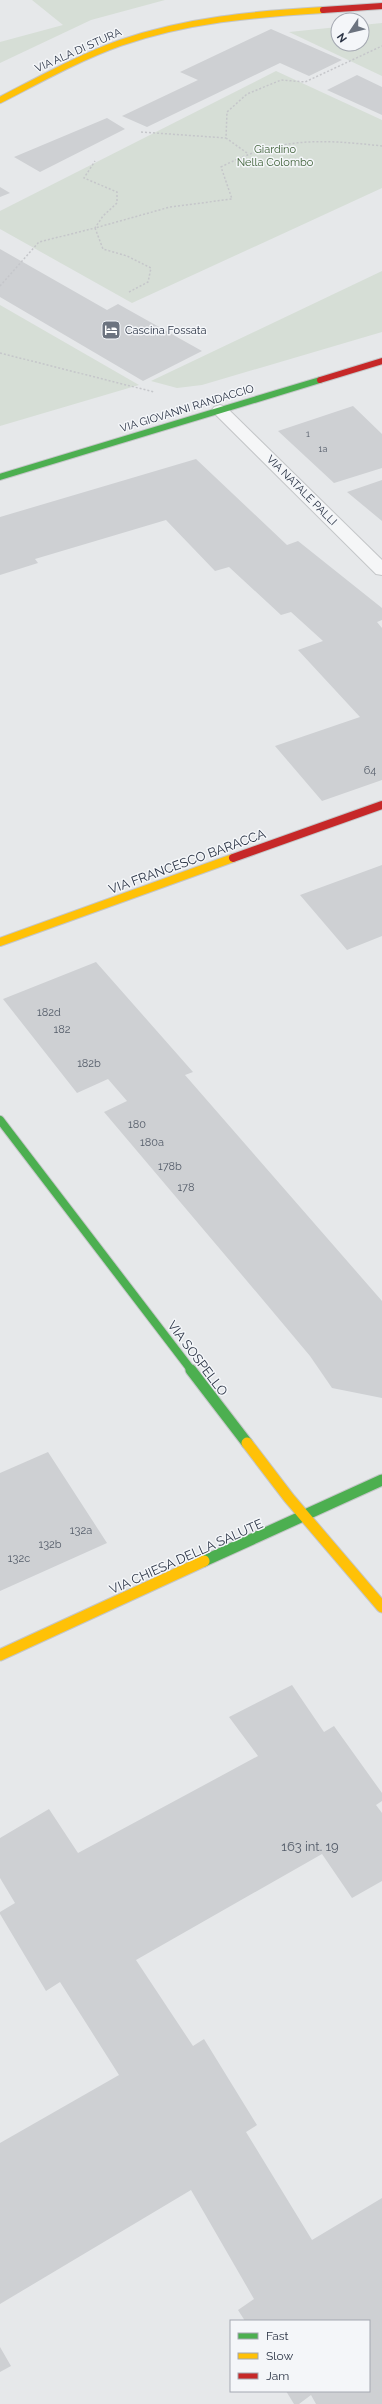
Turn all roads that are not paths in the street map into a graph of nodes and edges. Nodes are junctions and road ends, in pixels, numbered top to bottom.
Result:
1 (382, 6) edge
2 (0, 100) edge
3 (382, 361) edge
4 (215, 412) junction
5 (0, 478) edge
6 (382, 570) edge
7 (382, 805) edge
8 (0, 942) edge
9 (3, 1128) edge
10 (382, 1480) edge
11 (304, 1517) junction
12 (382, 1607) edge
13 (0, 1655) edge

1 - 2 street, VIA ALA DI STURA
3 - 4 street, VIA GIOVANNI RANDACCIO
4 - 5 street, VIA GIOVANNI RANDACCIO
4 - 6 street, VIA NATALE PALLI
7 - 8 street, VIA FRANCESCO BARACCA
9 - 11 street, VIA SOSPELLO
10 - 11 street, VIA CHIESA DELLA SALUTE
11 - 12 street, VIA SOSPELLO
11 - 13 street, VIA CHIESA DELLA SALUTE

